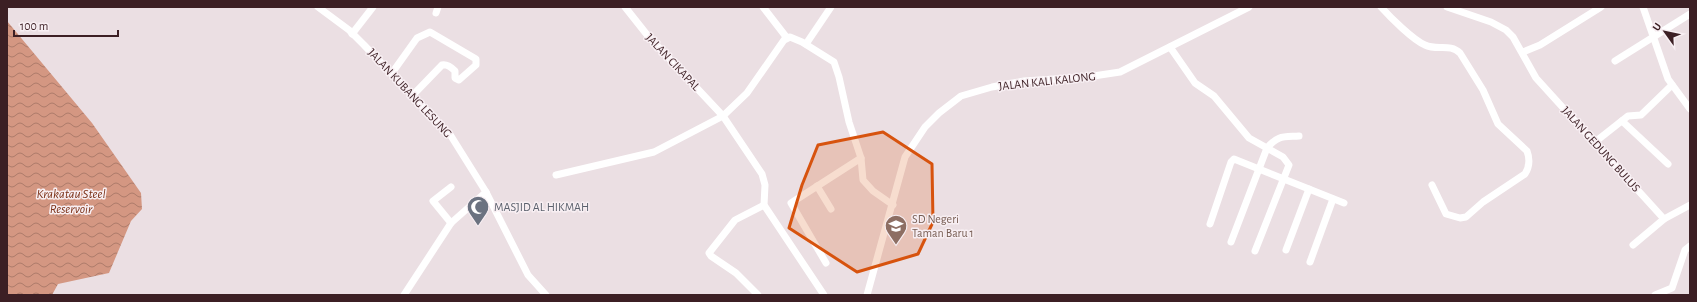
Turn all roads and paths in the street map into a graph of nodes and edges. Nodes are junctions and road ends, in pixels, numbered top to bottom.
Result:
1 (318, 7) edge
2 (373, 7) edge
3 (625, 7) edge
4 (763, 7) edge
5 (831, 7) edge
6 (1249, 7) edge
7 (1381, 7) edge
8 (1447, 7) edge
9 (1601, 7) edge
10 (1643, 7) edge
11 (1690, 14) edge
12 (352, 34) junction
13 (1652, 37) junction
14 (787, 38) junction
15 (806, 44) junction
16 (1170, 47) junction
17 (1523, 52) junction
18 (1615, 61) dead end
19 (392, 73) junction
20 (1672, 85) junction
21 (413, 95) junction
22 (1690, 109) edge
23 (724, 116) junction
24 (1622, 121) junction
25 (1299, 136) dead end
26 (1595, 142) junction
27 (1267, 148) junction
28 (861, 158) junction
29 (1668, 164) dead end
30 (1258, 168) junction
31 (556, 175) dead end
32 (1284, 179) junction
33 (1432, 185) dead end
34 (817, 186) junction
35 (451, 187) dead end
36 (1309, 189) junction
37 (486, 192) junction
38 (1333, 199) junction
39 (1344, 203) dead end
40 (764, 205) junction
41 (893, 205) junction
42 (1690, 205) edge
43 (831, 209) dead end
44 (1664, 219) junction
45 (450, 224) junction
46 (1210, 224) dead end
47 (1231, 242) dead end
48 (1633, 245) dead end
49 (1690, 246) edge
50 (1286, 250) dead end
51 (1255, 251) dead end
52 (1310, 262) dead end
53 (826, 264) dead end
54 (404, 295) edge
55 (546, 295) edge
56 (758, 295) edge
57 (824, 295) edge
58 (867, 295) edge
59 (1655, 295) edge

1 - 12 street, JALAN KUBANG LESUNG
2 - 12 street
3 - 23 street, JALAN CIKAPAL
4 - 14 street
5 - 15 street
6 - 16 street, JALAN KALI KALONG
7 - 33 street
8 - 17 street
9 - 17 street
10 - 13 street
11 - 13 street
12 - 19 street, JALAN KUBANG LESUNG
13 - 18 street
13 - 20 street
14 - 15 street
14 - 23 street
15 - 28 street
16 - 27 street
16 - 41 street, JALAN KALI KALONG
17 - 26 street, JALAN GEDUNG BULUS
19 - 21 street, JALAN KUBANG LESUNG
19 - 21 street
20 - 22 street
20 - 24 street
21 - 37 street, JALAN KUBANG LESUNG
23 - 31 street
23 - 40 street, JALAN CIKAPAL
24 - 26 street
24 - 29 street
25 - 27 street
26 - 44 street, JALAN GEDUNG BULUS
27 - 30 street
27 - 32 street
28 - 34 street
28 - 41 street
30 - 32 street
30 - 46 street
30 - 47 street
32 - 36 street
32 - 51 street
34 - 43 street
34 - 53 street
35 - 45 street
36 - 38 street
36 - 50 street
37 - 45 street
37 - 55 street, JALAN KUBANG LESUNG
38 - 39 street
38 - 52 street
40 - 56 street
40 - 57 street
41 - 58 street, JALAN KALI KALONG
42 - 44 street
44 - 48 street
45 - 54 street
49 - 59 street

